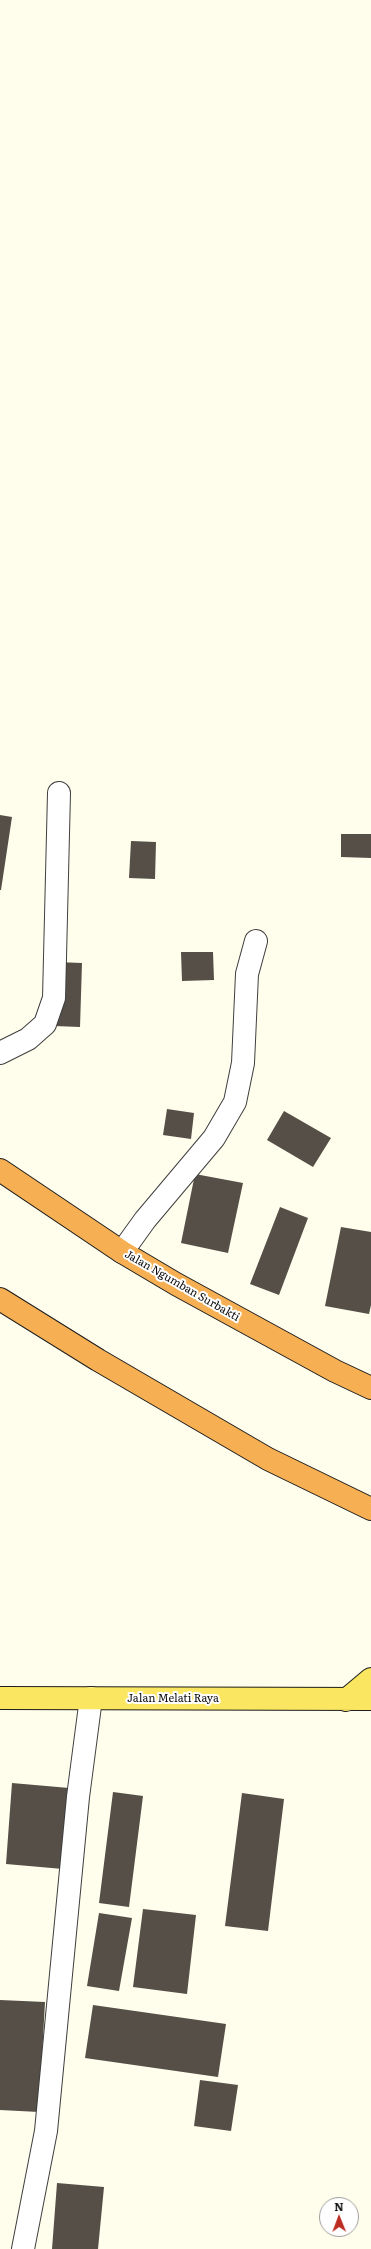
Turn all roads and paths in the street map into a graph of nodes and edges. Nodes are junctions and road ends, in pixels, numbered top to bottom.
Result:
1 (59, 793) dead end
2 (256, 941) dead end
3 (0, 1053) edge
4 (0, 1170) edge
5 (122, 1252) junction
6 (0, 1299) edge
7 (371, 1388) edge
8 (371, 1510) edge
9 (371, 1679) edge
10 (0, 1698) edge
11 (91, 1698) junction
12 (371, 1699) edge
13 (346, 1700) junction
14 (24, 2249) edge

1 - 3 lane
2 - 5 lane
4 - 5 highway, Jalan Ngumban Surbakti
5 - 7 highway, Jalan Ngumban Surbakti
6 - 8 highway
9 - 13 main road
10 - 11 main road, Jalan Melati Raya
11 - 13 main road, Jalan Melati Raya
11 - 14 lane
12 - 13 main road, Jalan Melati Raya

